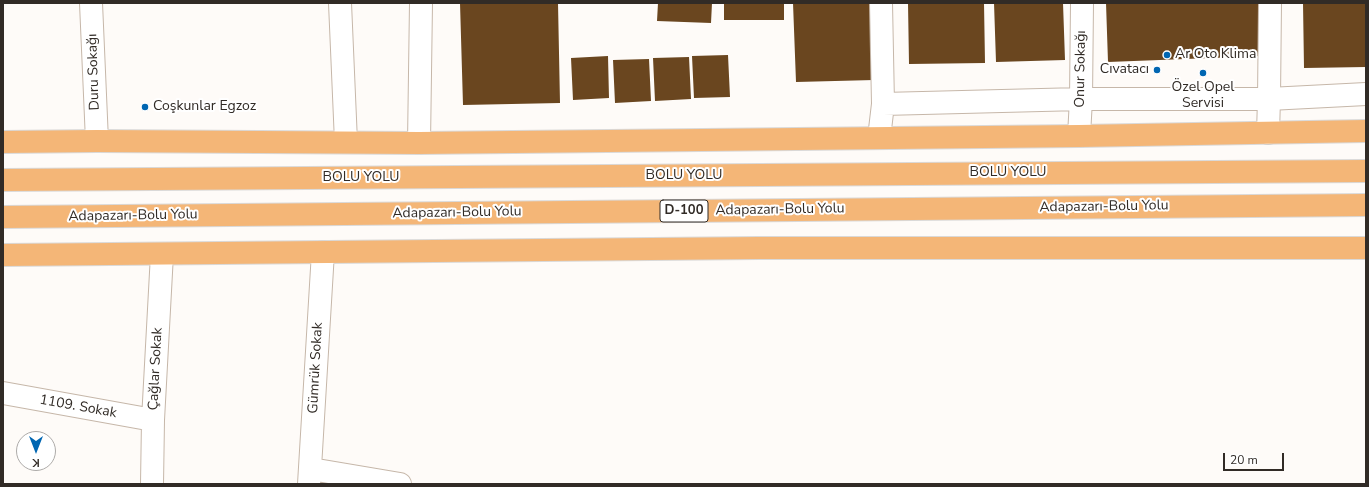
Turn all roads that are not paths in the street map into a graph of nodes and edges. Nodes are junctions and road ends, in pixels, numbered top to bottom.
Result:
1 (91, 3) edge
2 (340, 3) edge
3 (421, 3) edge
4 (881, 3) edge
5 (1082, 3) edge
6 (1270, 3) edge
7 (1366, 94) edge
8 (1081, 99) junction
9 (1269, 99) junction
10 (883, 104) junction
11 (1366, 131) edge
12 (1268, 133) junction
13 (1079, 136) junction
14 (880, 138) junction
15 (97, 141) junction
16 (3, 142) edge
17 (346, 142) junction
18 (419, 143) junction
19 (1366, 171) edge
20 (3, 180) edge
21 (1366, 205) edge
22 (3, 217) edge
23 (1366, 248) edge
24 (323, 252) junction
25 (162, 254) junction
26 (3, 255) edge
27 (3, 393) edge
28 (153, 420) junction
29 (310, 477) edge
30 (152, 484) edge
31 (400, 484) edge

1 - 15 street, Duru Sokağı
2 - 17 street
3 - 18 street
4 - 10 street
5 - 8 street, Onur Sokağı
6 - 9 street
7 - 9 street
8 - 9 street
8 - 10 street
8 - 13 street, Onur Sokağı
9 - 12 street
10 - 14 street
11 - 12 highway
12 - 13 highway
13 - 14 highway
14 - 18 highway
15 - 16 highway
15 - 17 highway
17 - 18 highway
19 - 20 highway, BOLU YOLU
21 - 22 highway, Adapazarı-Bolu Yolu / D-100
23 - 24 highway
24 - 25 highway
24 - 29 street, Gümrük Sokak
25 - 26 highway
25 - 28 street, Çağlar Sokak
27 - 28 street, 1109. Sokak
28 - 30 street, Çağlar Sokak
29 - 31 street

